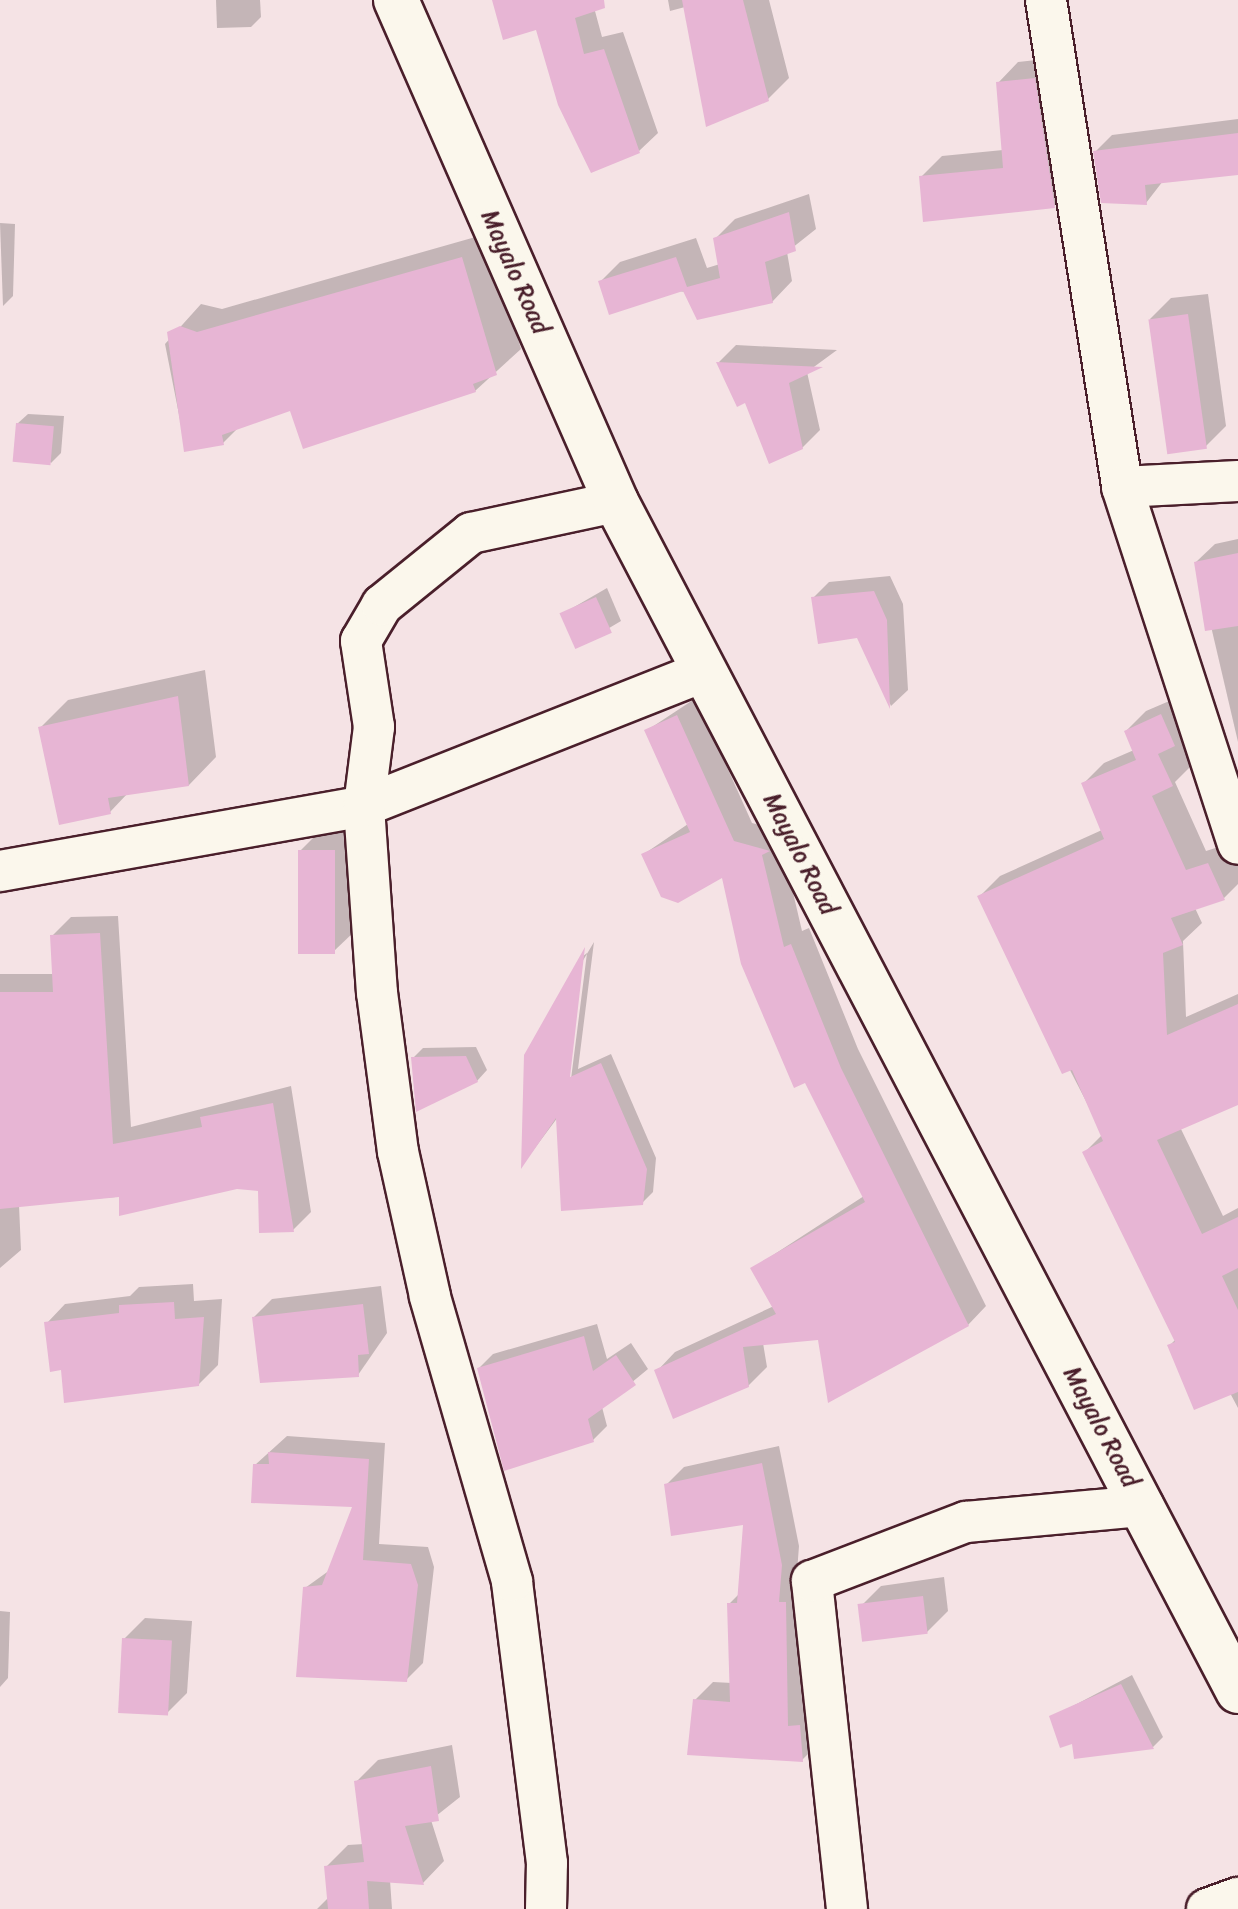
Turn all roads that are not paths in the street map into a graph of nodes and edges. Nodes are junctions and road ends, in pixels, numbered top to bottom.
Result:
1 (396, 0) edge
2 (1046, 0) edge
3 (1238, 481) edge
4 (1122, 487) junction
5 (616, 502) junction
6 (705, 671) junction
7 (364, 806) junction
8 (1238, 844) edge
9 (0, 871) edge
10 (1143, 1506) junction
11 (1238, 1691) edge
12 (1238, 1898) edge
13 (546, 1909) edge
14 (847, 1909) edge
15 (1207, 1909) edge

1 - 5 street, Mayalo Road
2 - 4 street
3 - 4 street
4 - 8 street
5 - 6 street, Mayalo Road
5 - 7 street
6 - 7 street
6 - 10 street, Mayalo Road
7 - 9 street
7 - 13 street
10 - 11 street, Mayalo Road
10 - 14 street
12 - 15 street

